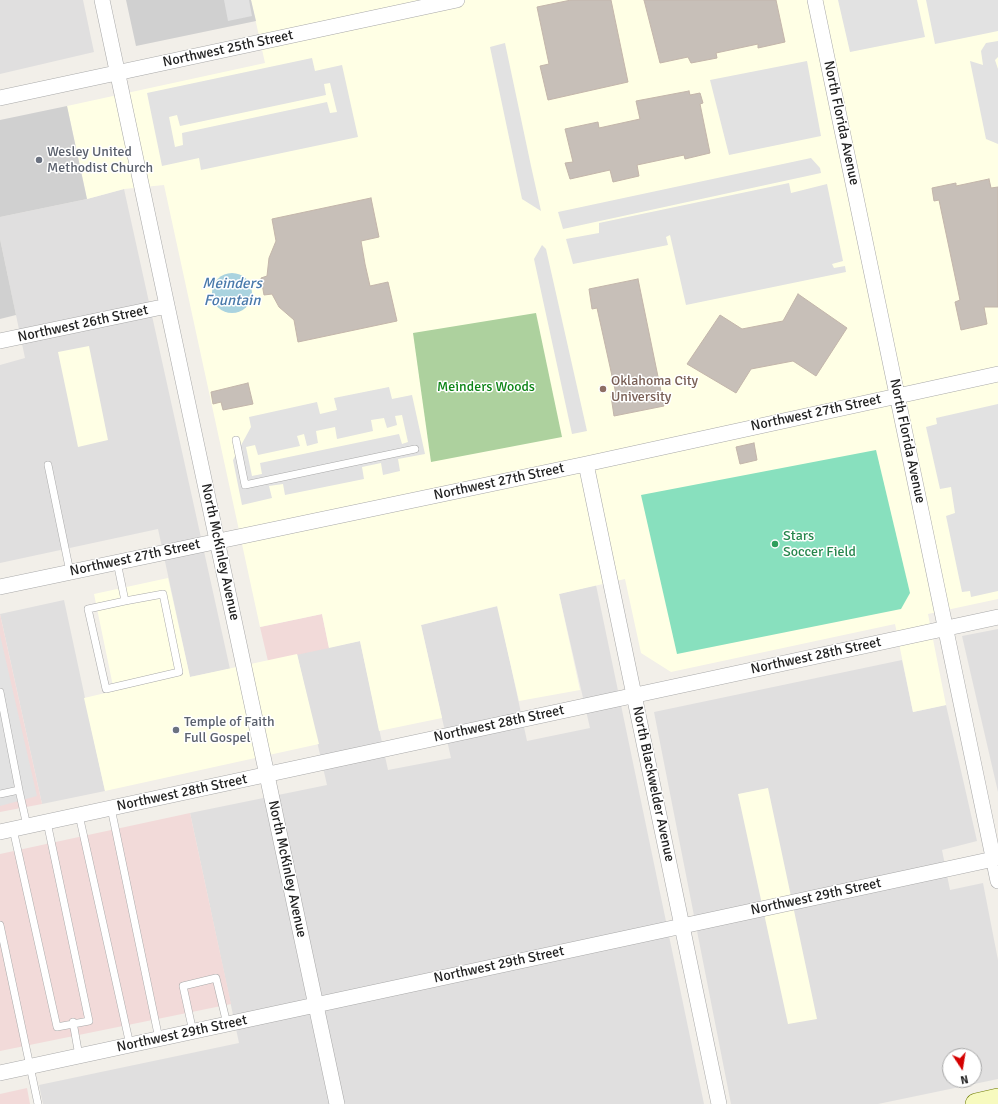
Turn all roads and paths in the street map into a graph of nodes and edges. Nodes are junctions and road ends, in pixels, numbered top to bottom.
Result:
1 (102, 0) edge
2 (457, 0) edge
3 (815, 0) edge
4 (117, 73) junction
5 (0, 98) edge
6 (167, 306) junction
7 (0, 342) edge
8 (998, 374) edge
9 (898, 395) junction
10 (236, 440) dead end
11 (415, 449) dead end
12 (586, 464) junction
13 (48, 465) dead end
14 (217, 541) junction
15 (117, 562) junction
16 (70, 572) junction
17 (0, 587) edge
18 (125, 601) junction
19 (998, 617) edge
20 (946, 628) junction
21 (0, 692) edge
22 (634, 695) junction
23 (267, 774) junction
24 (19, 790) junction
25 (0, 794) edge
26 (111, 808) junction
27 (79, 815) junction
28 (47, 822) junction
29 (13, 829) edge
30 (996, 858) edge
31 (998, 881) edge
32 (0, 925) edge
33 (683, 926) junction
34 (315, 1005) junction
35 (73, 1022) junction
36 (227, 1024) junction
37 (193, 1032) junction
38 (159, 1039) junction
39 (130, 1045) junction
40 (79, 1056) junction
41 (30, 1067) junction
42 (1, 1069) edge
43 (998, 1099) edge
44 (38, 1104) edge
45 (337, 1104) edge
46 (719, 1104) edge
47 (976, 1104) edge

1 - 4 street, North McKinley Avenue
2 - 4 street, Northwest 25th Street
3 - 9 street, North Florida Avenue
4 - 5 street, Northwest 25th Street
4 - 6 street, North McKinley Avenue
6 - 7 street, Northwest 26th Street
6 - 14 street, North McKinley Avenue
8 - 9 street, Northwest 27th Street
9 - 12 street, Northwest 27th Street
9 - 20 street, North Florida Avenue
10 - 11 lane
12 - 14 street, Northwest 27th Street
12 - 22 street, North Blackwelder Avenue
13 - 16 lane
14 - 15 street, Northwest 27th Street
14 - 23 street, North McKinley Avenue
15 - 16 street, Northwest 27th Street
15 - 18 lane
16 - 17 street, Northwest 27th Street
18 - 18 lane
19 - 20 street, Northwest 28th Street
20 - 22 street, Northwest 28th Street
20 - 30 street, North Florida Avenue
21 - 24 lane
22 - 23 street, Northwest 28th Street
22 - 33 street, North Blackwelder Avenue
23 - 26 street, Northwest 28th Street
23 - 34 street, North McKinley Avenue
24 - 25 lane
24 - 29 lane
26 - 27 street, Northwest 28th Street
26 - 38 lane
27 - 28 street, Northwest 28th Street
27 - 39 lane
28 - 29 street, Northwest 28th Street
28 - 35 lane
29 - 35 lane
30 - 31 street, North Florida Avenue
30 - 33 street, Northwest 29th Street
32 - 41 lane
33 - 34 street, Northwest 29th Street
33 - 46 street, North Blackwelder Avenue
34 - 36 street, Northwest 29th Street
34 - 45 street, North McKinley Avenue
35 - 40 lane
36 - 37 street, Northwest 29th Street
36 - 37 lane
37 - 38 street, Northwest 29th Street
38 - 39 street, Northwest 29th Street
39 - 40 street, Northwest 29th Street
40 - 41 street, Northwest 29th Street
41 - 42 street, Northwest 29th Street
41 - 44 lane
43 - 47 street

